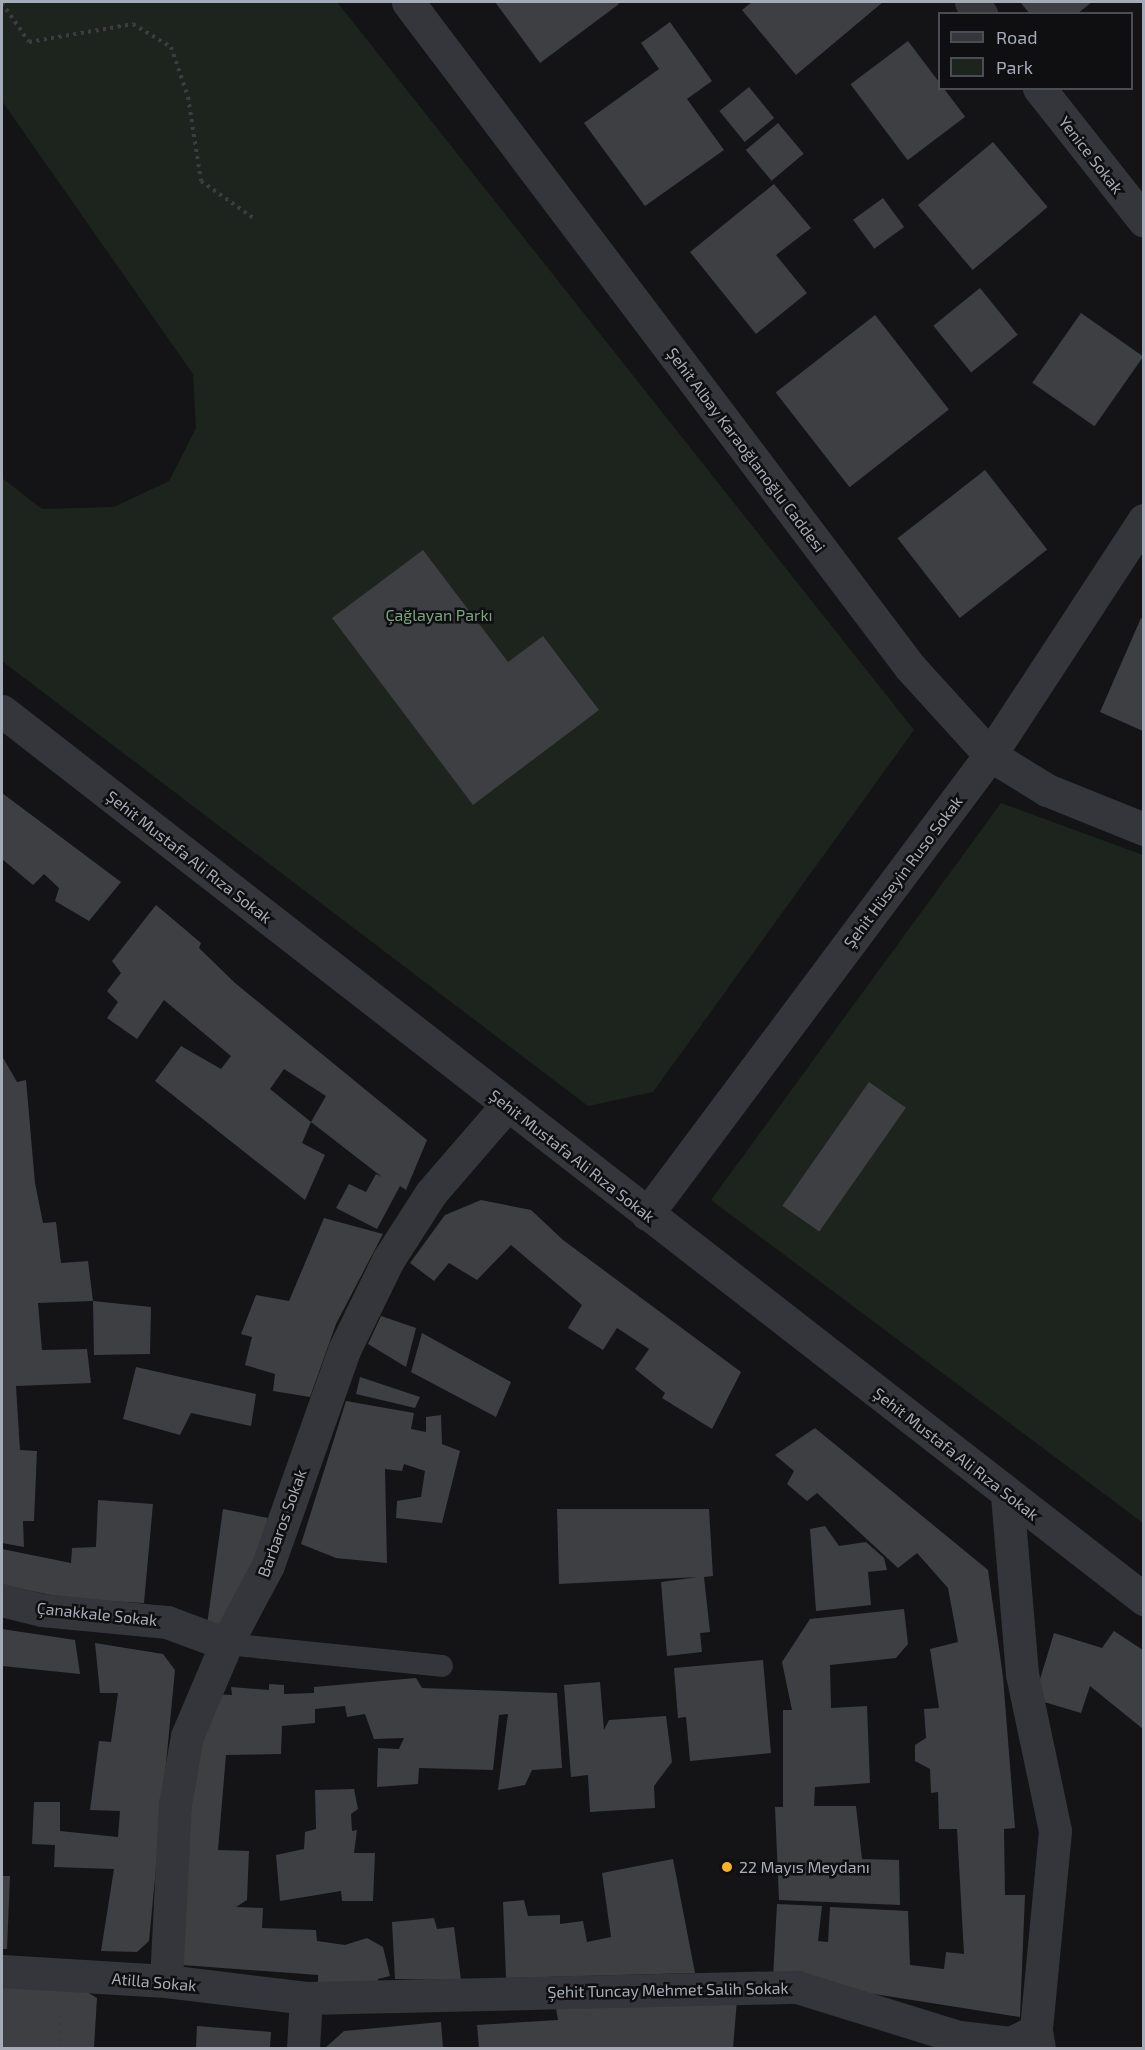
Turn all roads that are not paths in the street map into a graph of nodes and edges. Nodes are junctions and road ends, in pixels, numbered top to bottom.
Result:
1 (408, 2) edge
2 (1041, 90) edge
3 (1143, 221) edge
4 (1143, 520) edge
5 (2, 711) edge
6 (990, 755) junction
7 (1143, 829) edge
8 (507, 1105) junction
9 (648, 1214) junction
10 (1007, 1495) junction
11 (1143, 1599) edge
12 (2, 1600) edge
13 (226, 1644) junction
14 (442, 1666) dead end
15 (2, 1971) edge
16 (166, 1981) junction
17 (306, 1998) junction
18 (1038, 2039) edge
19 (303, 2049) edge

1 - 6 street, Şehit Albay Karaoğlanoğlu Caddesi
2 - 3 street, Yenice Sokak
4 - 6 street, Şehit Hüseyin Ruso Sokak
5 - 8 street, Şehit Mustafa Ali Rıza Sokak
6 - 7 street, Şehit Albay Karaoğlanoğlu Caddesi
6 - 9 street, Şehit Hüseyin Ruso Sokak
8 - 9 street, Şehit Mustafa Ali Rıza Sokak
8 - 13 street, Barbaros Sokak
9 - 10 street, Şehit Mustafa Ali Rıza Sokak
10 - 11 street, Şehit Mustafa Ali Rıza Sokak
10 - 18 street
12 - 13 street, Çanakkale Sokak
13 - 14 lane
13 - 16 street, Barbaros Sokak
15 - 16 street, Atilla Sokak
16 - 17 street, Atilla Sokak
17 - 18 street, Şehit Tuncay Mehmet Salih Sokak
17 - 19 street

